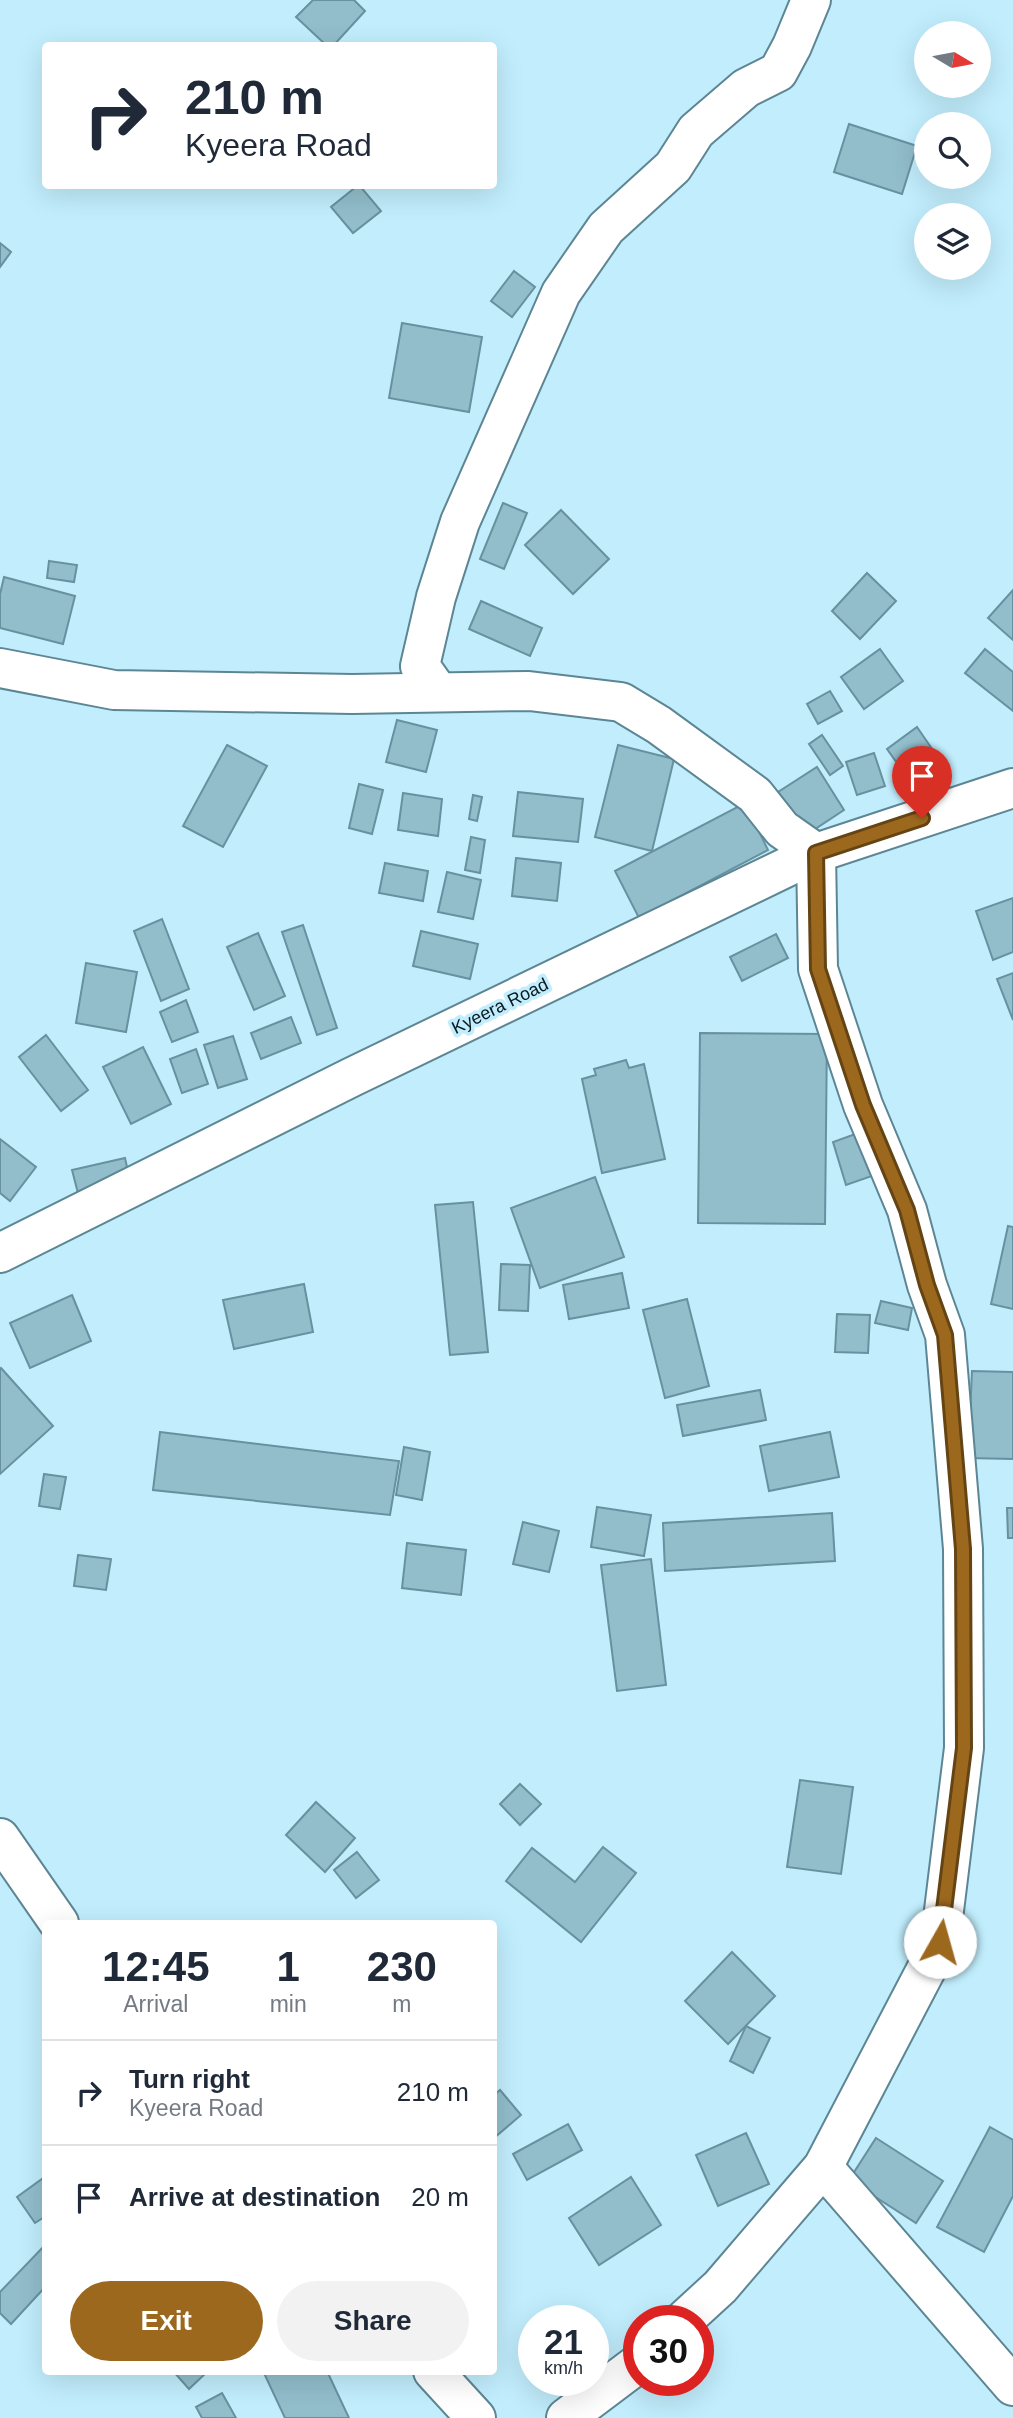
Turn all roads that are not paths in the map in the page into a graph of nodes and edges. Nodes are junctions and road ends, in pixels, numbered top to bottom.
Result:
1 (811, 0) edge
2 (0, 668) edge
3 (437, 690) junction
4 (1013, 788) edge
5 (816, 853) junction
6 (0, 1253) edge
7 (0, 1839) edge
8 (57, 1920) edge
9 (823, 2167) junction
10 (700, 2305) edge
11 (437, 2375) edge
12 (623, 2375) edge
13 (1013, 2386) edge
14 (476, 2418) edge
15 (566, 2418) edge

1 - 3 street
2 - 3 street
3 - 5 street
4 - 5 street, Kyeera Road
5 - 6 street, Kyeera Road
5 - 9 street
7 - 8 street
9 - 10 street
9 - 13 street
11 - 14 street
12 - 15 street

